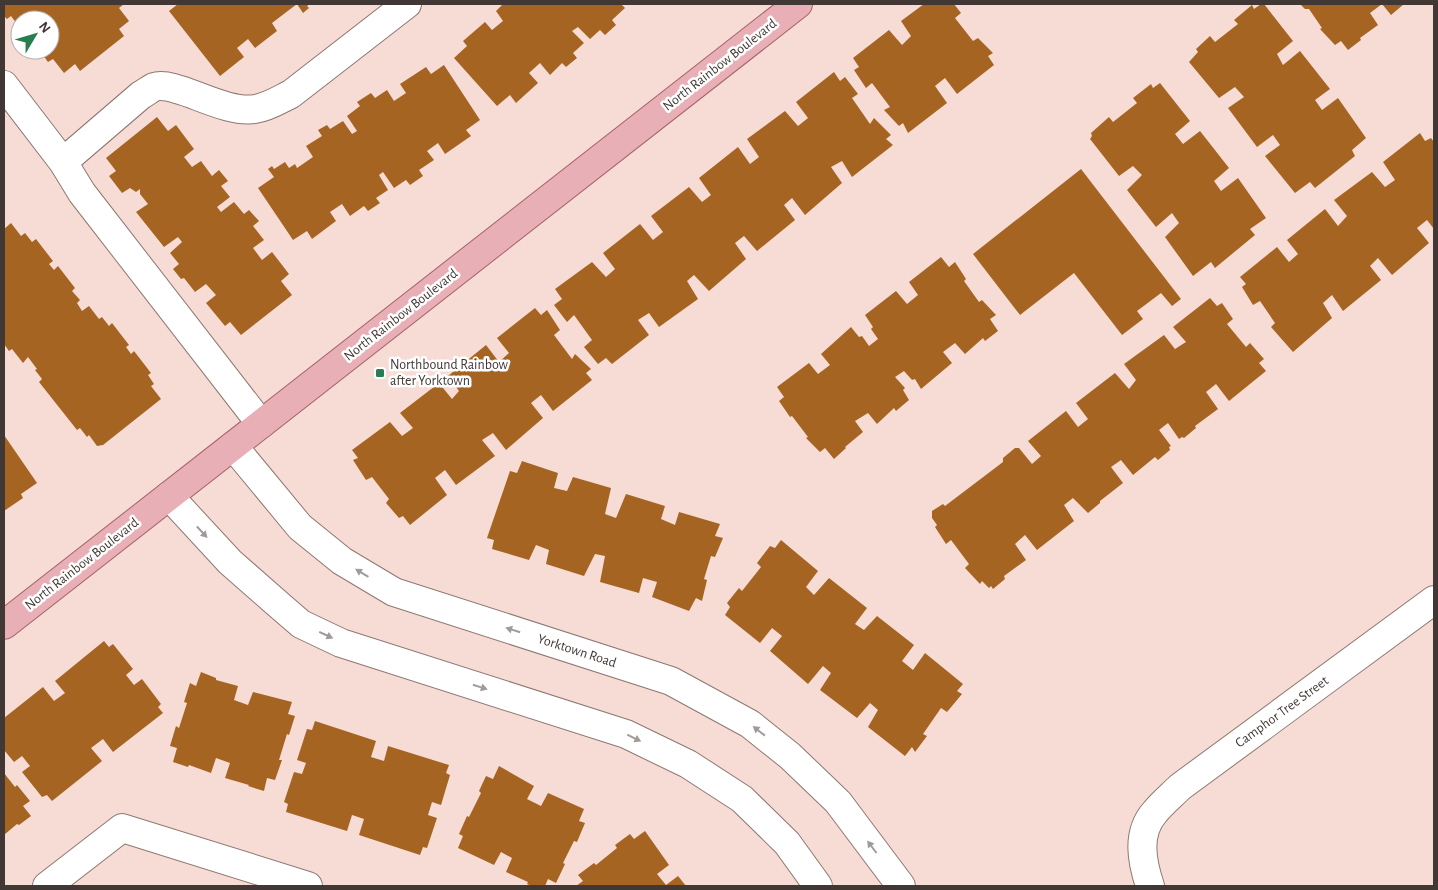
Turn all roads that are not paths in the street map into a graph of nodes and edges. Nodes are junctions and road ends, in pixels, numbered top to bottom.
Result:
1 (407, 4) edge
2 (798, 4) edge
3 (4, 85) edge
4 (63, 162) junction
5 (261, 424) junction
6 (232, 446) junction
7 (169, 496) junction
8 (1434, 600) edge
9 (4, 625) edge
10 (47, 886) edge
11 (308, 886) edge
12 (818, 886) edge
13 (901, 886) edge
14 (1150, 886) edge

1 - 4 street
2 - 5 main road, North Rainbow Boulevard
3 - 4 street
4 - 5 street
5 - 6 main road, North Rainbow Boulevard
6 - 7 main road, North Rainbow Boulevard
13 -> 6 street, Yorktown Road
7 - 9 main road, North Rainbow Boulevard
7 -> 12 street
8 - 14 street, Camphor Tree Street
10 - 11 street

